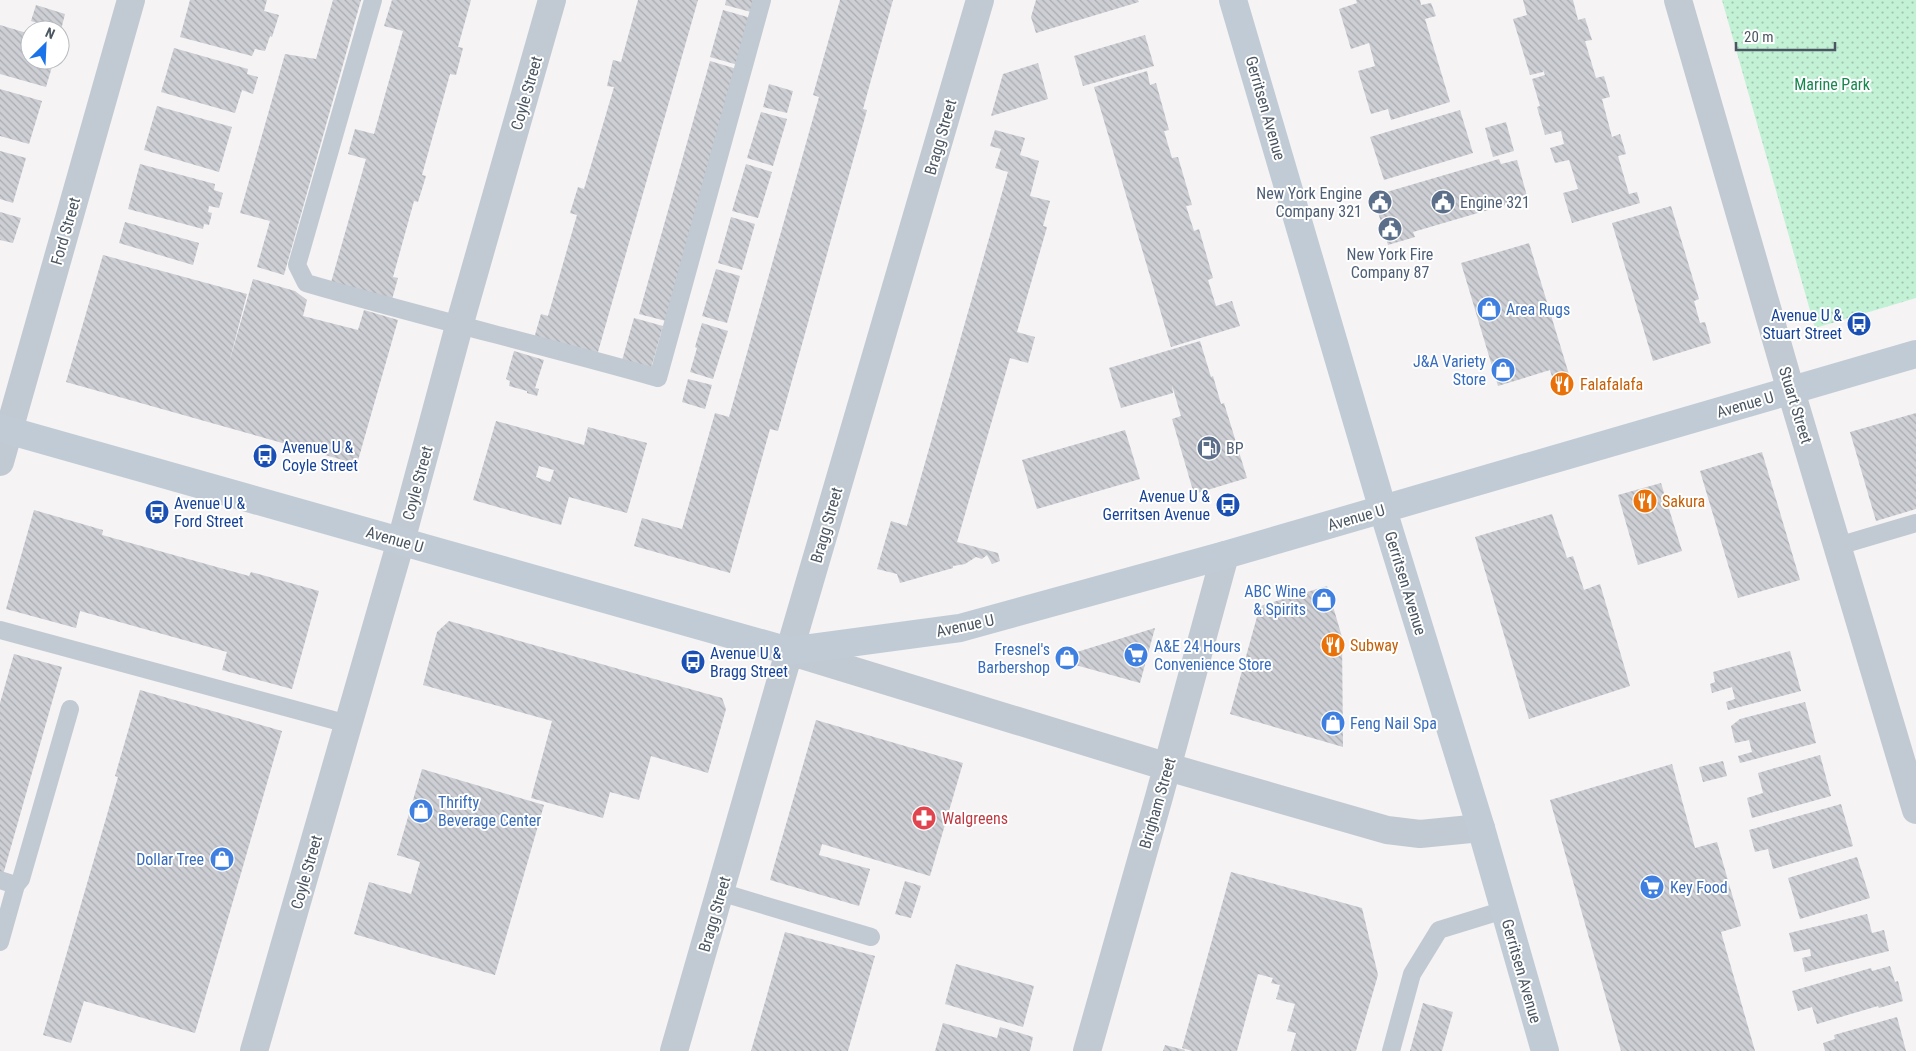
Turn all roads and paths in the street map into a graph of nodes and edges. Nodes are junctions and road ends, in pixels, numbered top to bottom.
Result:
1 (131, 0) edge
2 (373, 0) edge
3 (552, 0) edge
4 (762, 0) edge
5 (980, 0) edge
6 (1233, 0) edge
7 (1678, 0) edge
8 (460, 326) junction
9 (1916, 354) edge
10 (1791, 391) junction
11 (4, 429) edge
12 (0, 462) edge
13 (1383, 510) junction
14 (1916, 523) edge
15 (401, 541) junction
16 (1838, 546) junction
17 (1225, 555) junction
18 (0, 630) edge
19 (789, 651) junction
20 (70, 709) dead end
21 (348, 724) junction
22 (1168, 767) junction
23 (1916, 810) edge
24 (1481, 828) junction
25 (8, 883) edge
26 (720, 892) junction
27 (1504, 910) junction
28 (871, 937) dead end
29 (0, 942) edge
30 (1537, 1046) edge
31 (254, 1051) edge
32 (674, 1051) edge
33 (1087, 1051) edge
34 (1391, 1051) edge

1 - 11 street, Ford Street
2 - 8 lane
3 - 8 street, Coyle Street
4 - 8 lane
5 - 19 street, Bragg Street
6 - 13 main road, Gerritsen Avenue
7 - 10 street, Stuart Street
8 - 15 street, Coyle Street
9 - 10 main road, Avenue U
10 - 13 main road, Avenue U
10 - 16 street, Stuart Street
11 - 12 street, Ford Street
11 - 15 main road, Avenue U
13 - 17 main road, Avenue U
13 - 24 main road, Gerritsen Avenue
14 - 16 lane
15 - 19 main road, Avenue U
15 - 21 street, Coyle Street
16 - 23 street, Stuart Street
17 - 19 main road, Avenue U
17 - 22 street, Brigham Street
18 - 21 lane
19 - 22 street, Avenue U
19 - 26 street, Bragg Street
20 - 25 lane
21 - 31 street, Coyle Street
22 - 24 street, Avenue U
22 - 33 street, Brigham Street
24 - 27 main road, Gerritsen Avenue
25 - 29 lane
26 - 28 lane
26 - 32 street, Bragg Street
27 - 30 main road, Gerritsen Avenue
27 - 34 lane

